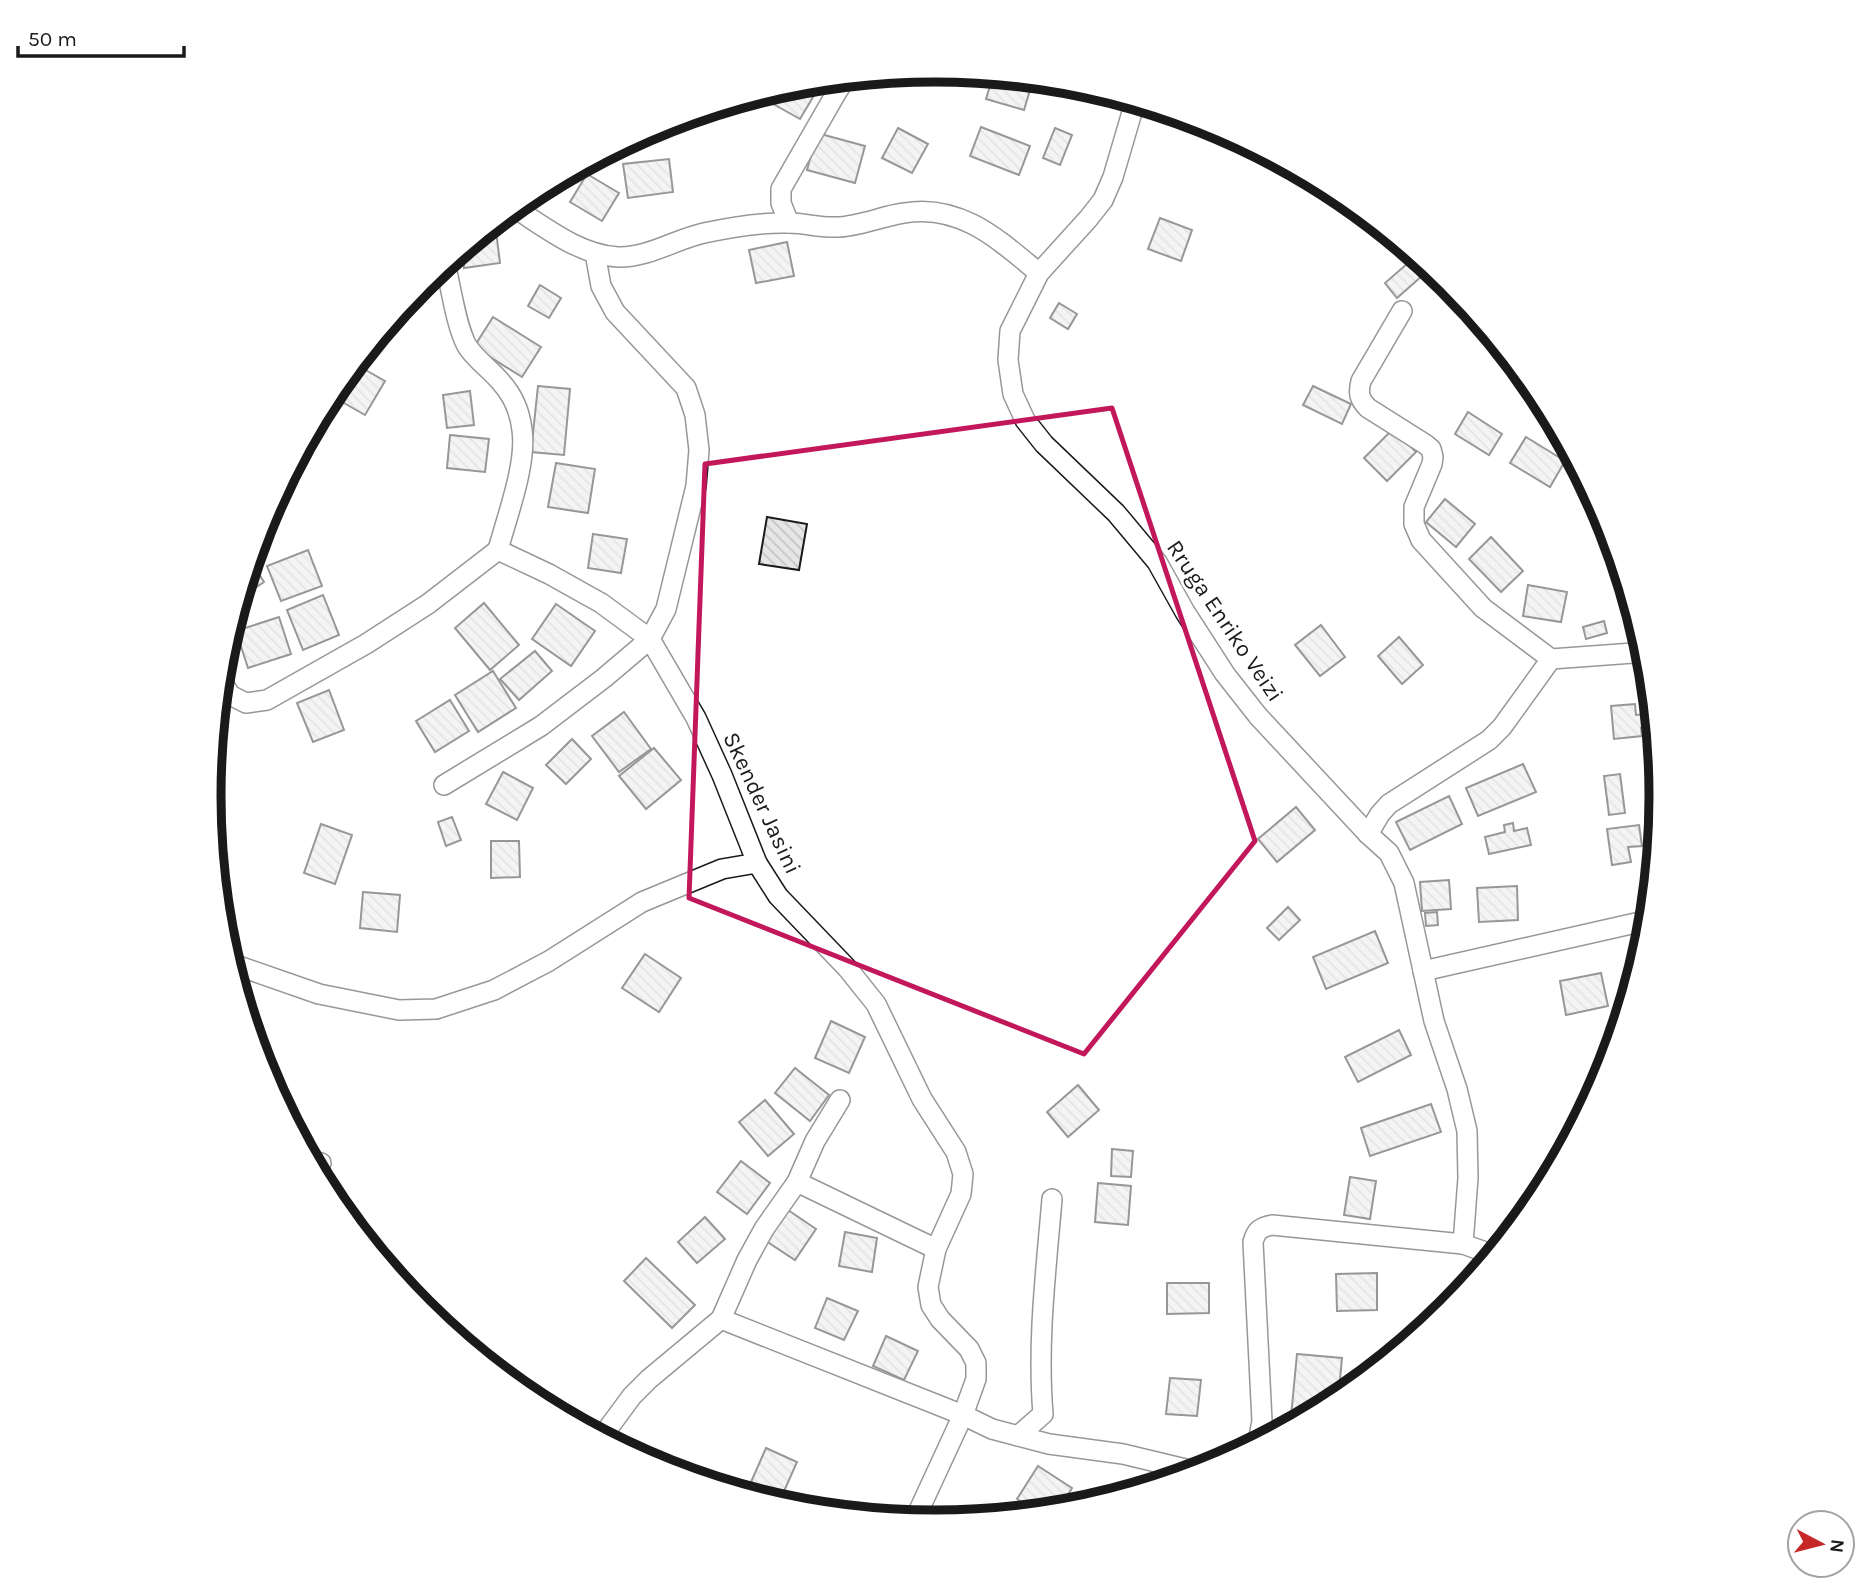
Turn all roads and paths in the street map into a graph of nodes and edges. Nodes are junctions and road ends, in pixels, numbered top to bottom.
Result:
1 (839, 89) edge
2 (1132, 110) edge
3 (523, 213) edge
4 (789, 223) junction
5 (595, 253) junction
6 (1040, 273) junction
7 (448, 274) edge
8 (1402, 312) dead end
9 (498, 550) junction
10 (650, 639) junction
11 (1635, 653) edge
12 (1551, 659) junction
13 (229, 693) edge
14 (444, 785) dead end
15 (1368, 834) junction
16 (757, 863) junction
17 (1638, 922) edge
18 (242, 967) edge
19 (1423, 971) junction
20 (839, 1100) dead end
21 (797, 1182) junction
22 (1052, 1199) dead end
23 (1463, 1244) junction
24 (936, 1249) junction
25 (1485, 1252) edge
26 (721, 1319) junction
27 (1043, 1414) junction
28 (963, 1415) junction
29 (607, 1430) edge
30 (1260, 1432) edge
31 (1018, 1436) junction
32 (1049, 1444) junction
33 (1179, 1467) edge
34 (919, 1510) edge

1 - 4 street
2 - 6 street, Rruga Enriko Veizi
3 - 5 street
4 - 5 street
4 - 6 street
5 - 10 street
6 - 15 street, Rruga Enriko Veizi
7 - 9 street
8 - 12 street
9 - 10 street, Skender Jasini
9 - 13 street
10 - 14 street
10 - 16 street, Skender Jasini
11 - 12 street
12 - 15 street
15 - 19 street, Rruga Enriko Veizi
16 - 18 street
16 - 24 street, Skender Jasini
17 - 19 street
19 - 23 street, Rruga Enriko Veizi
20 - 21 street
21 - 24 street
21 - 26 street
22 - 27 street
23 - 25 street
23 - 30 street
24 - 28 street, Skender Jasini
26 - 28 street
26 - 29 street
27 - 31 street
27 - 32 street
28 - 31 street
28 - 34 street, Skender Jasini
31 - 32 street
32 - 33 street

